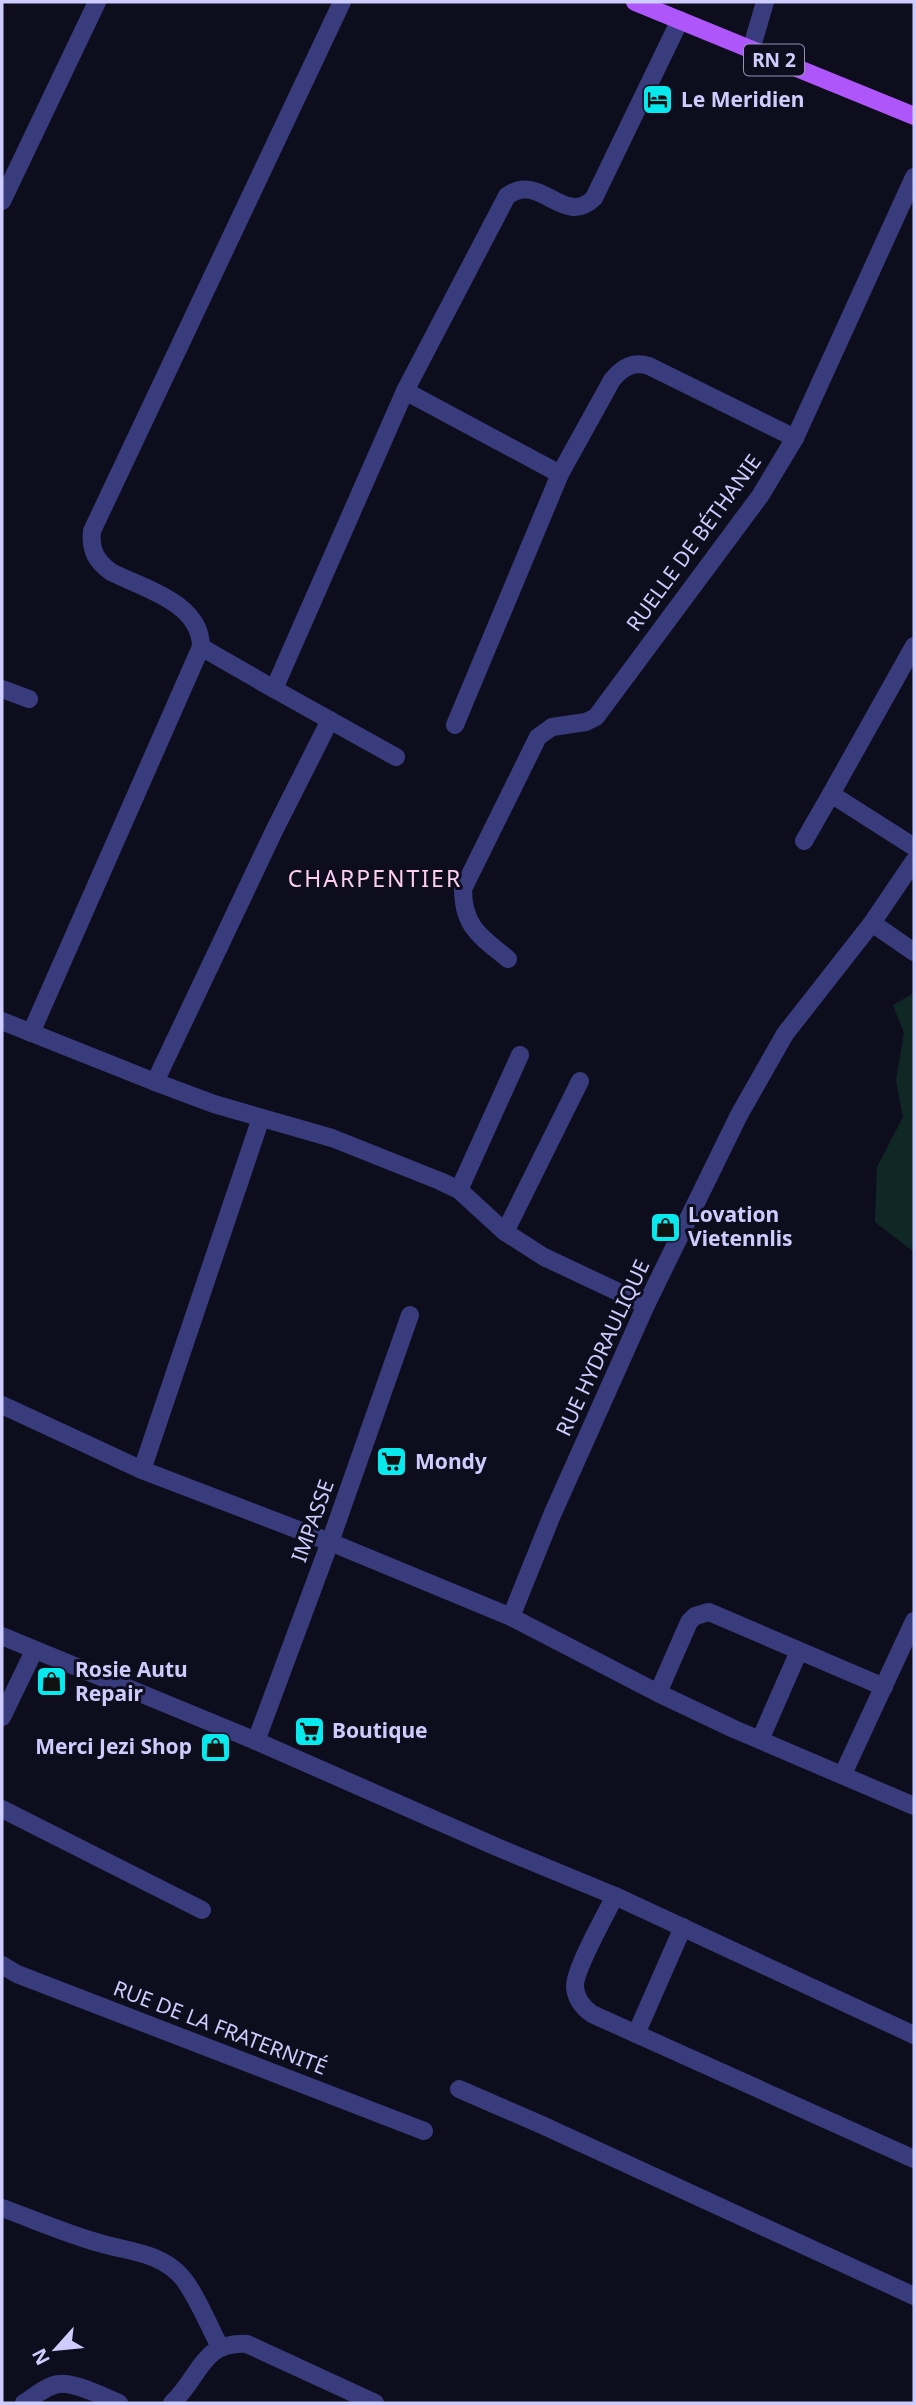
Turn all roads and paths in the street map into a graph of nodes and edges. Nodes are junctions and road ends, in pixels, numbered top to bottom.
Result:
1 (97, 2) edge
2 (342, 2) edge
3 (635, 2) edge
4 (765, 2) edge
5 (680, 20) junction
6 (751, 50) junction
7 (914, 116) edge
8 (914, 177) edge
9 (2, 201) edge
10 (404, 391) junction
11 (795, 438) junction
12 (560, 474) junction
13 (914, 646) edge
14 (201, 647) junction
15 (2, 689) edge
16 (274, 689) junction
17 (29, 699) dead end
18 (330, 719) junction
19 (455, 725) dead end
20 (396, 757) dead end
21 (831, 794) junction
22 (804, 841) dead end
23 (914, 847) edge
24 (914, 861) edge
25 (872, 923) junction
26 (914, 952) edge
27 (508, 959) dead end
28 (2, 1021) edge
29 (32, 1033) junction
30 (520, 1055) dead end
31 (580, 1081) dead end
32 (155, 1082) junction
33 (261, 1118) junction
34 (459, 1190) junction
35 (505, 1232) junction
36 (646, 1306) junction
37 (410, 1315) dead end
38 (2, 1405) edge
39 (142, 1470) junction
40 (330, 1542) junction
41 (511, 1617) junction
42 (914, 1621) edge
43 (2, 1636) edge
44 (34, 1651) junction
45 (799, 1651) junction
46 (884, 1687) junction
47 (658, 1693) junction
48 (2, 1717) edge
49 (760, 1740) junction
50 (256, 1741) junction
51 (844, 1774) junction
52 (914, 1804) edge
53 (2, 1810) edge
54 (615, 1896) junction
55 (202, 1910) dead end
56 (683, 1927) junction
57 (2, 1965) edge
58 (636, 2034) junction
59 (914, 2035) edge
60 (458, 2090) dead end
61 (424, 2131) dead end
62 (914, 2159) edge
63 (2, 2208) edge
64 (914, 2296) edge
65 (220, 2347) junction
66 (24, 2403) edge
67 (119, 2403) edge
68 (172, 2403) edge
69 (375, 2403) edge

1 - 9 street
2 - 14 street
3 - 5 main road, RN 2
4 - 6 street
5 - 6 main road, RN 2
5 - 10 street
6 - 7 main road, RN 2
8 - 11 street, RUELLE DE BÉTHANIE
10 - 12 street
10 - 16 street
11 - 12 street
11 - 27 street, RUELLE DE BÉTHANIE
12 - 19 street
13 - 21 street
14 - 16 street
14 - 29 street
15 - 17 street
16 - 18 street
18 - 20 street
18 - 32 street
21 - 22 street
21 - 23 street
24 - 25 street, RUE HYDRAULIQUE
25 - 26 street
25 - 36 street, RUE HYDRAULIQUE
28 - 29 street
29 - 32 street
30 - 34 street
31 - 35 street
32 - 33 street
33 - 34 street
33 - 39 street
34 - 35 street
35 - 36 street
36 - 41 street, RUE HYDRAULIQUE
37 - 40 street, IMPASSE
38 - 39 street
39 - 40 street
40 - 41 street
40 - 50 street, IMPASSE
41 - 47 street
42 - 46 street
43 - 44 street
44 - 48 street
44 - 50 street
45 - 46 street
45 - 47 street
45 - 49 street
46 - 51 street
47 - 49 street
49 - 51 street
50 - 54 street
51 - 52 street
53 - 55 street
54 - 56 street
54 - 58 street
56 - 58 street
56 - 59 street
57 - 61 street, RUE DE LA FRATERNITÉ
58 - 62 street
60 - 64 street
63 - 65 street
65 - 68 street
65 - 69 street
66 - 67 street

